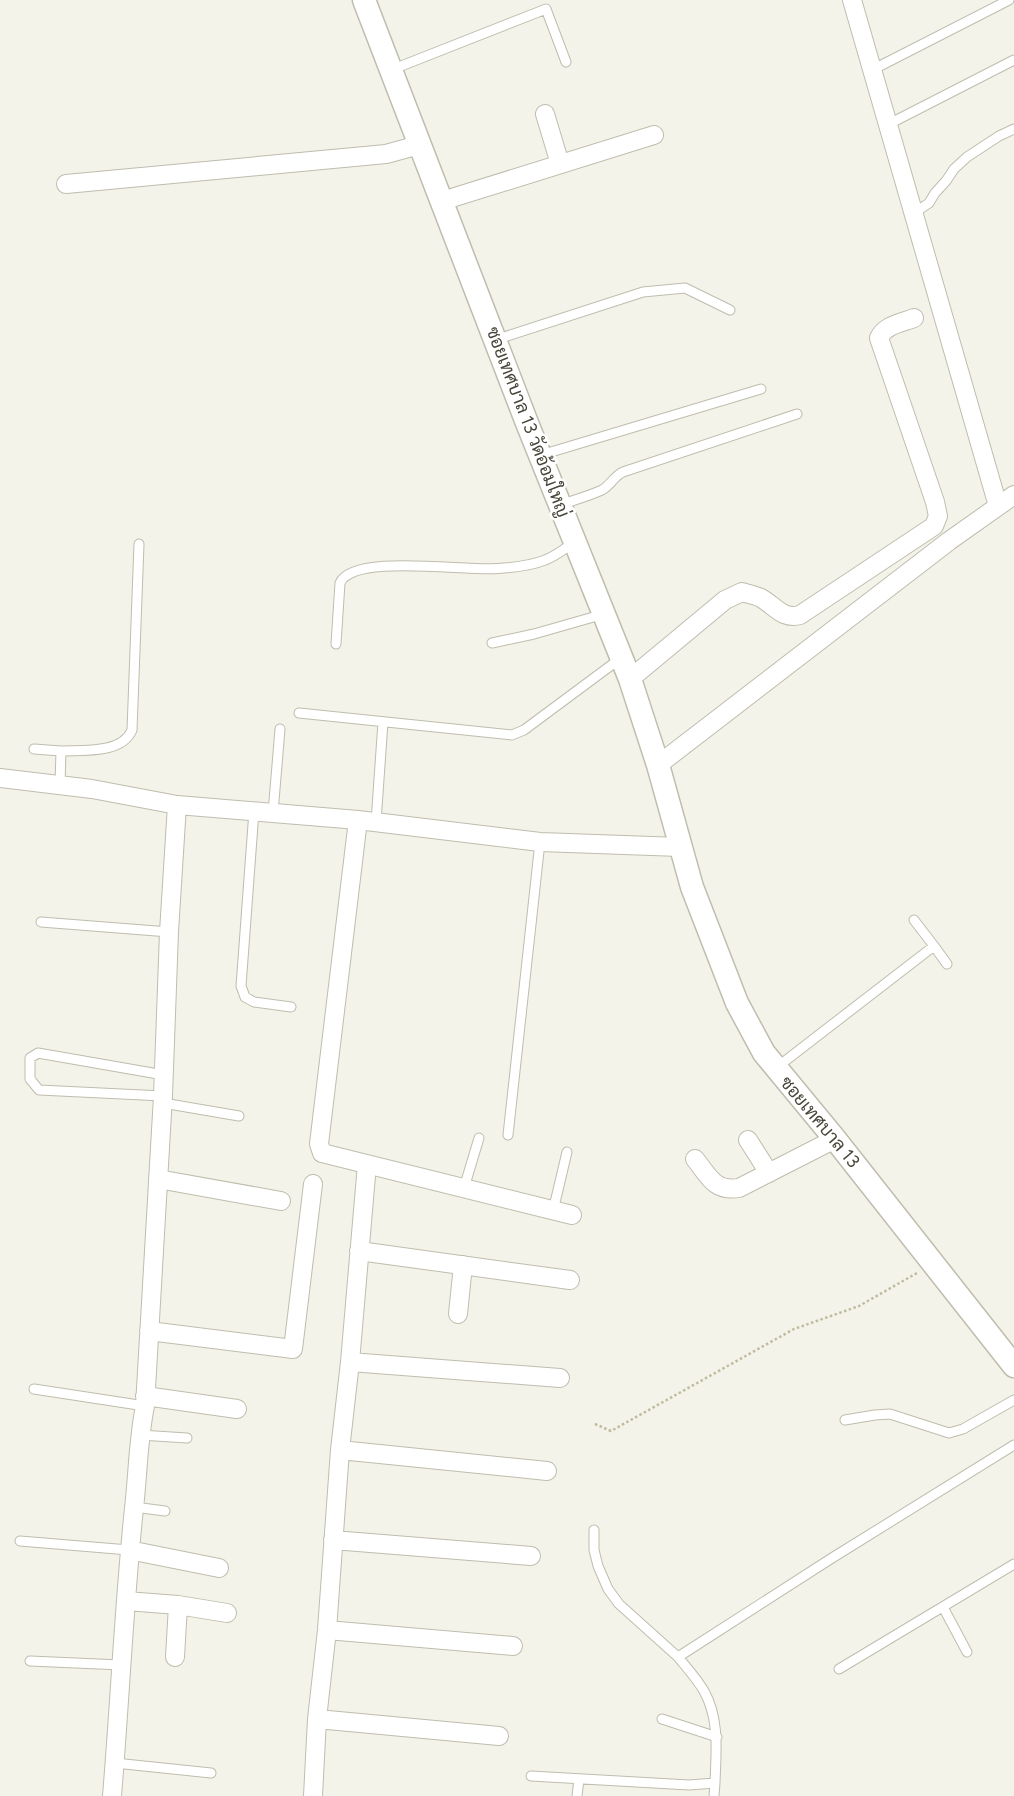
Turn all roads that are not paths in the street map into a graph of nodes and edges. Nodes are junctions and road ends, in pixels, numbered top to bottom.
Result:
1 (364, 0) edge
2 (852, 0) edge
3 (1009, 0) edge
4 (545, 4) edge
5 (1014, 60) edge
6 (566, 62) dead end
7 (390, 70) junction
8 (872, 70) junction
9 (545, 114) dead end
10 (888, 124) junction
11 (1014, 129) edge
12 (654, 134) dead end
13 (420, 145) junction
14 (560, 164) junction
15 (66, 184) dead end
16 (442, 201) junction
17 (914, 213) junction
18 (730, 310) dead end
19 (914, 318) dead end
20 (495, 340) junction
21 (761, 389) dead end
22 (798, 414) dead end
23 (540, 455) junction
24 (1014, 495) edge
25 (560, 505) junction
26 (998, 506) junction
27 (575, 542) junction
28 (139, 544) dead end
29 (604, 614) junction
30 (492, 643) dead end
31 (336, 644) dead end
32 (621, 658) junction
33 (630, 679) junction
34 (300, 713) dead end
35 (383, 722) junction
36 (280, 729) dead end
37 (34, 750) dead end
38 (62, 751) junction
39 (658, 765) junction
40 (0, 778) edge
41 (60, 786) junction
42 (177, 805) junction
43 (254, 811) junction
44 (273, 812) junction
45 (358, 820) junction
46 (376, 822) junction
47 (540, 842) junction
48 (680, 848) junction
49 (914, 920) dead end
50 (41, 922) dead end
51 (169, 932) junction
52 (934, 946) junction
53 (947, 964) dead end
54 (291, 1007) dead end
55 (776, 1068) junction
56 (164, 1075) junction
57 (163, 1100) junction
58 (239, 1116) dead end
59 (508, 1135) dead end
60 (479, 1138) dead end
61 (835, 1138) junction
62 (748, 1140) dead end
63 (566, 1152) dead end
64 (695, 1158) dead end
65 (367, 1164) junction
66 (769, 1173) junction
67 (158, 1179) junction
68 (313, 1184) dead end
69 (464, 1188) junction
70 (281, 1201) dead end
71 (553, 1210) junction
72 (572, 1215) dead end
73 (359, 1251) junction
74 (463, 1265) junction
75 (570, 1280) dead end
76 (458, 1314) dead end
77 (148, 1331) junction
78 (1011, 1355) edge
79 (350, 1362) junction
80 (560, 1378) dead end
81 (34, 1389) dead end
82 (1014, 1400) edge
83 (145, 1401) junction
84 (237, 1409) dead end
85 (845, 1420) dead end
86 (140, 1435) junction
87 (187, 1438) dead end
88 (1014, 1445) edge
89 (340, 1450) junction
90 (547, 1471) dead end
91 (134, 1508) junction
92 (165, 1511) dead end
93 (594, 1530) dead end
94 (333, 1540) junction
95 (20, 1541) dead end
96 (129, 1550) junction
97 (531, 1556) dead end
98 (1014, 1564) edge
99 (220, 1568) dead end
100 (126, 1601) junction
101 (178, 1605) junction
102 (943, 1607) junction
103 (227, 1613) dead end
104 (327, 1630) junction
105 (513, 1646) dead end
106 (967, 1652) dead end
107 (175, 1657) dead end
108 (678, 1657) junction
109 (30, 1661) dead end
110 (121, 1665) junction
111 (839, 1669) dead end
112 (317, 1719) junction
113 (662, 1719) dead end
114 (499, 1736) dead end
115 (717, 1737) junction
116 (115, 1763) junction
117 (211, 1773) dead end
118 (531, 1776) dead end
119 (579, 1779) junction
120 (714, 1783) junction
121 (112, 1796) edge
122 (313, 1796) edge
123 (578, 1796) edge
124 (714, 1796) edge

1 - 7 street, ซอยเทศบาล 13 วัดอ้อมใหญ่
2 - 8 street
3 - 8 lane
4 - 6 lane
4 - 7 lane
5 - 10 lane
7 - 13 street, ซอยเทศบาล 13 วัดอ้อมใหญ่
8 - 10 street
9 - 14 street
10 - 17 street
11 - 17 lane
12 - 14 street
13 - 15 street
13 - 16 street, ซอยเทศบาล 13 วัดอ้อมใหญ่
14 - 16 street
16 - 20 street, ซอยเทศบาล 13 วัดอ้อมใหญ่
17 - 26 street
18 - 20 lane
19 - 33 street
20 - 23 street, ซอยเทศบาล 13 วัดอ้อมใหญ่
21 - 23 lane
22 - 25 lane
23 - 25 street, ซอยเทศบาล 13 วัดอ้อมใหญ่
24 - 26 street
25 - 27 street, ซอยเทศบาล 13 วัดอ้อมใหญ่
26 - 39 street
27 - 29 street, ซอยเทศบาล 13 วัดอ้อมใหญ่
27 - 31 lane
28 - 38 lane
29 - 30 lane
29 - 32 street, ซอยเทศบาล 13 วัดอ้อมใหญ่
32 - 33 street, ซอยเทศบาล 13 วัดอ้อมใหญ่
32 - 35 lane
33 - 39 street, ซอยเทศบาล 13 วัดอ้อมใหญ่
34 - 35 lane
35 - 46 lane
36 - 44 lane
37 - 38 lane
38 - 41 lane
39 - 48 street, ซอยเทศบาล 13 วัดอ้อมใหญ่
40 - 41 street
41 - 42 street
42 - 43 street
42 - 51 street
43 - 44 street
43 - 54 lane
44 - 45 street
45 - 46 street
45 - 65 street
46 - 47 street
47 - 48 street
47 - 59 lane
48 - 55 street, ซอยเทศบาล 13
49 - 52 lane
50 - 51 lane
51 - 56 street
52 - 53 lane
52 - 55 lane
55 - 61 street, ซอยเทศบาล 13
56 - 57 street
56 - 57 lane
57 - 58 lane
57 - 67 street
60 - 69 lane
61 - 66 street
61 - 78 street, ซอยเทศบาล 13
62 - 66 street
63 - 71 lane
64 - 66 street
65 - 69 street
65 - 73 street
67 - 70 street
67 - 77 street
68 - 77 street
69 - 71 street
71 - 72 street
73 - 74 street
73 - 79 street
74 - 75 street
74 - 76 street
77 - 83 street
79 - 80 street
79 - 89 street
81 - 83 lane
82 - 85 lane
83 - 84 street
83 - 86 street
86 - 87 lane
86 - 91 street
88 - 108 lane
89 - 90 street
89 - 94 street
91 - 92 lane
91 - 96 street
93 - 108 lane
94 - 97 street
94 - 104 street
95 - 96 lane
96 - 99 street
96 - 100 street
98 - 102 lane
100 - 101 street
100 - 110 street
101 - 103 street
101 - 107 street
102 - 106 lane
102 - 111 lane
104 - 105 street
104 - 112 street
108 - 115 lane
109 - 110 lane
110 - 116 street
112 - 114 street
112 - 122 street
113 - 115 lane
115 - 120 lane
116 - 117 lane
116 - 121 street
118 - 119 lane
119 - 120 lane
119 - 123 lane
120 - 124 lane

